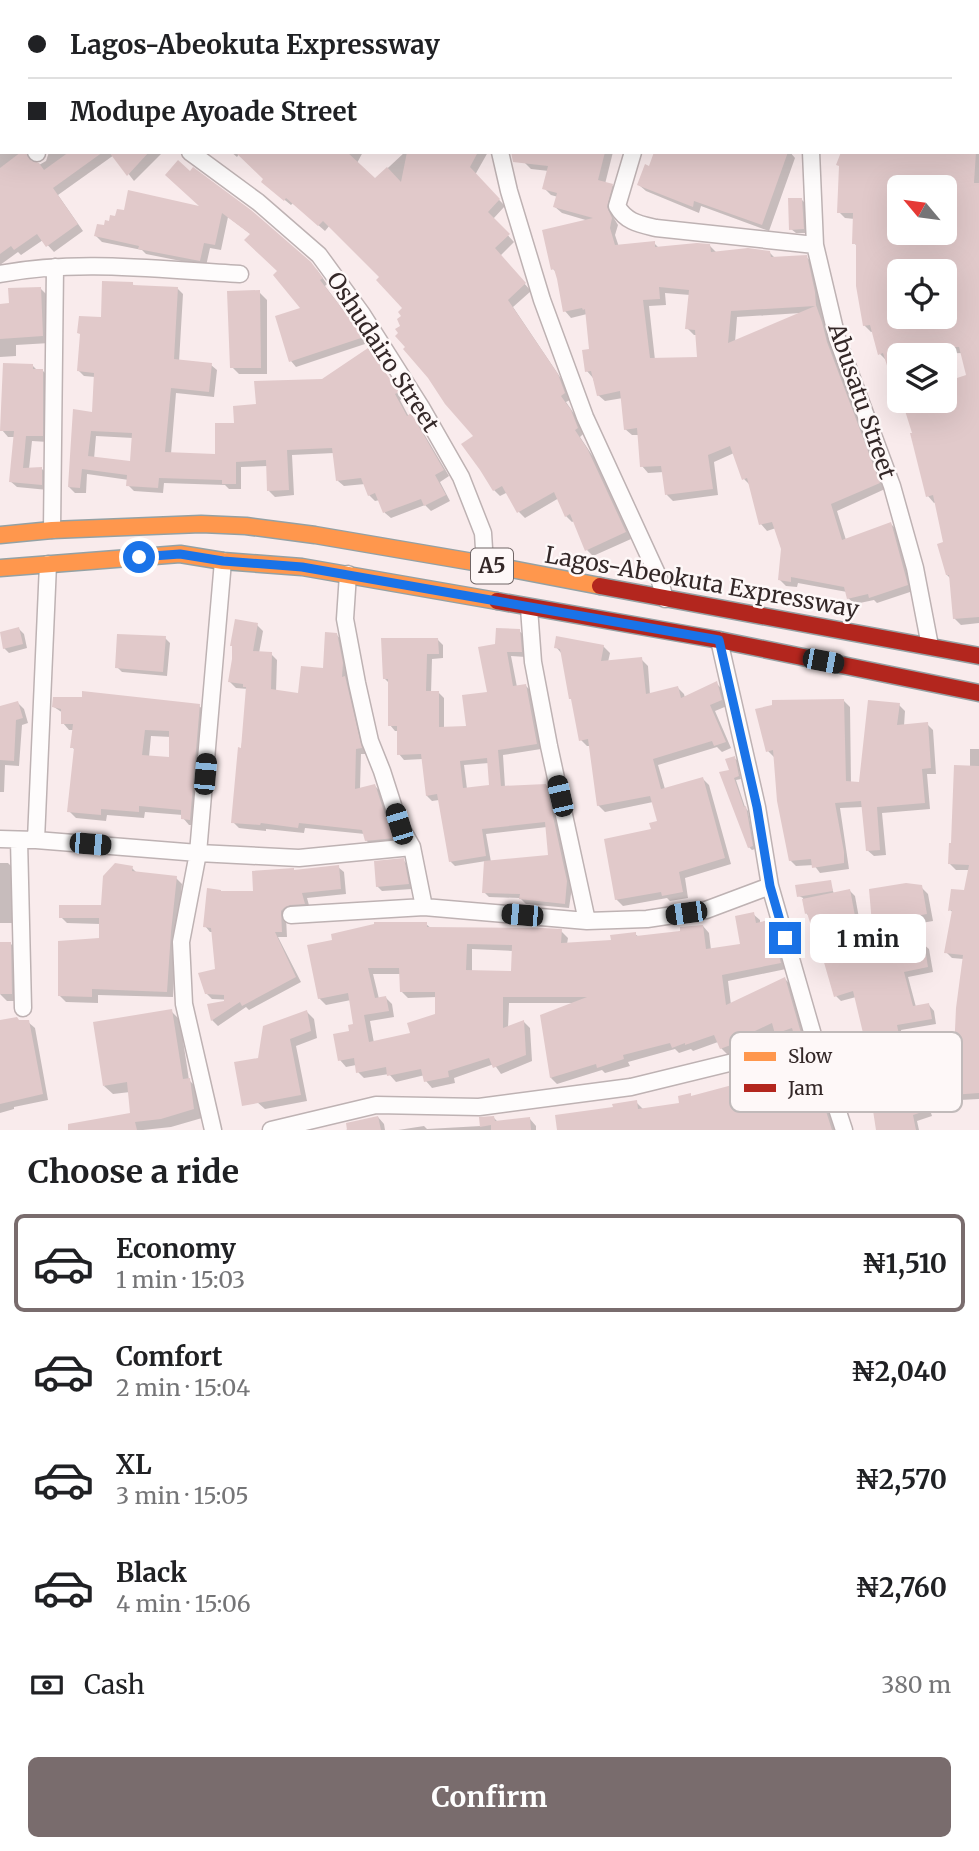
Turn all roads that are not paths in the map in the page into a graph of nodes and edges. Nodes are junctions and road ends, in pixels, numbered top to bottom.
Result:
1 (193, 154) edge
2 (500, 154) edge
3 (632, 154) edge
4 (811, 154) edge
5 (815, 245) junction
6 (55, 267) junction
7 (0, 274) edge
8 (240, 274) dead end
9 (52, 530) junction
10 (0, 535) edge
11 (223, 561) junction
12 (48, 564) junction
13 (485, 564) junction
14 (0, 568) edge
15 (348, 574) junction
16 (665, 599) junction
17 (529, 608) junction
18 (719, 640) junction
19 (930, 646) junction
20 (979, 656) edge
21 (979, 693) edge
22 (0, 839) edge
23 (19, 840) junction
24 (36, 840) junction
25 (412, 847) junction
26 (198, 853) junction
27 (770, 886) junction
28 (424, 907) junction
29 (291, 915) dead end
30 (587, 921) junction
31 (23, 1008) dead end
32 (812, 1032) edge
33 (730, 1063) edge
34 (838, 1112) edge
35 (213, 1130) edge
36 (271, 1130) edge
37 (844, 1130) edge

1 - 13 street, Oshudairo Street
2 - 16 street
3 - 5 street
4 - 5 street, Abusatu Street
5 - 19 street, Abusatu Street
6 - 7 street
6 - 8 street
6 - 9 street
9 - 10 highway, Lagos-Abeokuta Expressway / A5
9 - 13 highway, Lagos-Abeokuta Expressway / A5
11 - 12 highway, A5
11 - 15 highway, A5
11 - 26 street
12 - 14 highway, A5
12 - 24 street
13 - 16 highway, Lagos-Abeokuta Expressway / A5
15 - 17 highway, A5
15 - 25 street
16 - 19 highway, Lagos-Abeokuta Expressway / A5
17 - 18 highway, A5
17 - 30 street
18 - 21 highway, A5
18 - 27 street
19 - 20 highway, Lagos-Abeokuta Expressway / A5
22 - 23 street
23 - 24 street
23 - 31 street
24 - 26 street
25 - 26 street
25 - 28 street
26 - 35 street
27 - 30 street
27 - 32 street
28 - 29 street
28 - 30 street
33 - 36 street
34 - 37 street

